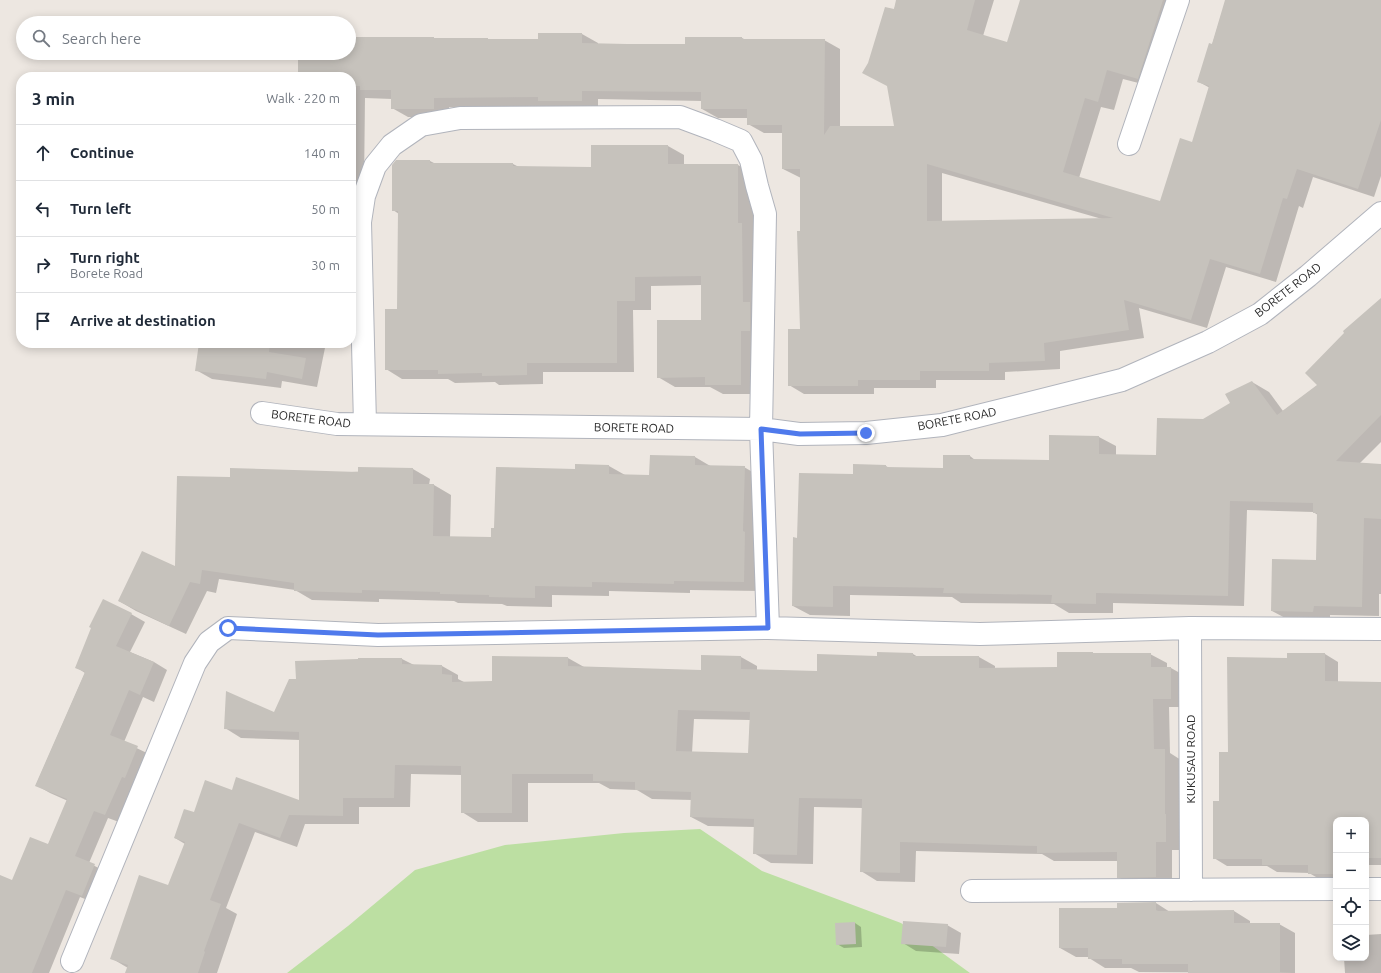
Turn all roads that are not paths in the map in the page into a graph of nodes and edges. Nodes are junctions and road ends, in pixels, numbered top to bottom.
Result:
1 (1178, 0) edge
2 (1129, 144) dead end
3 (1381, 213) edge
4 (262, 413) dead end
5 (365, 424) junction
6 (761, 429) junction
7 (768, 628) junction
8 (1190, 628) junction
9 (1381, 629) edge
10 (1333, 889) edge
11 (1369, 889) edge
12 (1381, 889) edge
13 (1191, 890) junction
14 (972, 891) dead end
15 (72, 961) dead end

1 - 2 street
3 - 6 street, BORETE ROAD
4 - 5 street, BORETE ROAD
5 - 6 street, BORETE ROAD
5 - 6 street
6 - 7 street
7 - 8 street
7 - 15 street
8 - 9 street
8 - 13 street, KUKUSAU ROAD
10 - 13 street
11 - 12 street
13 - 14 street

